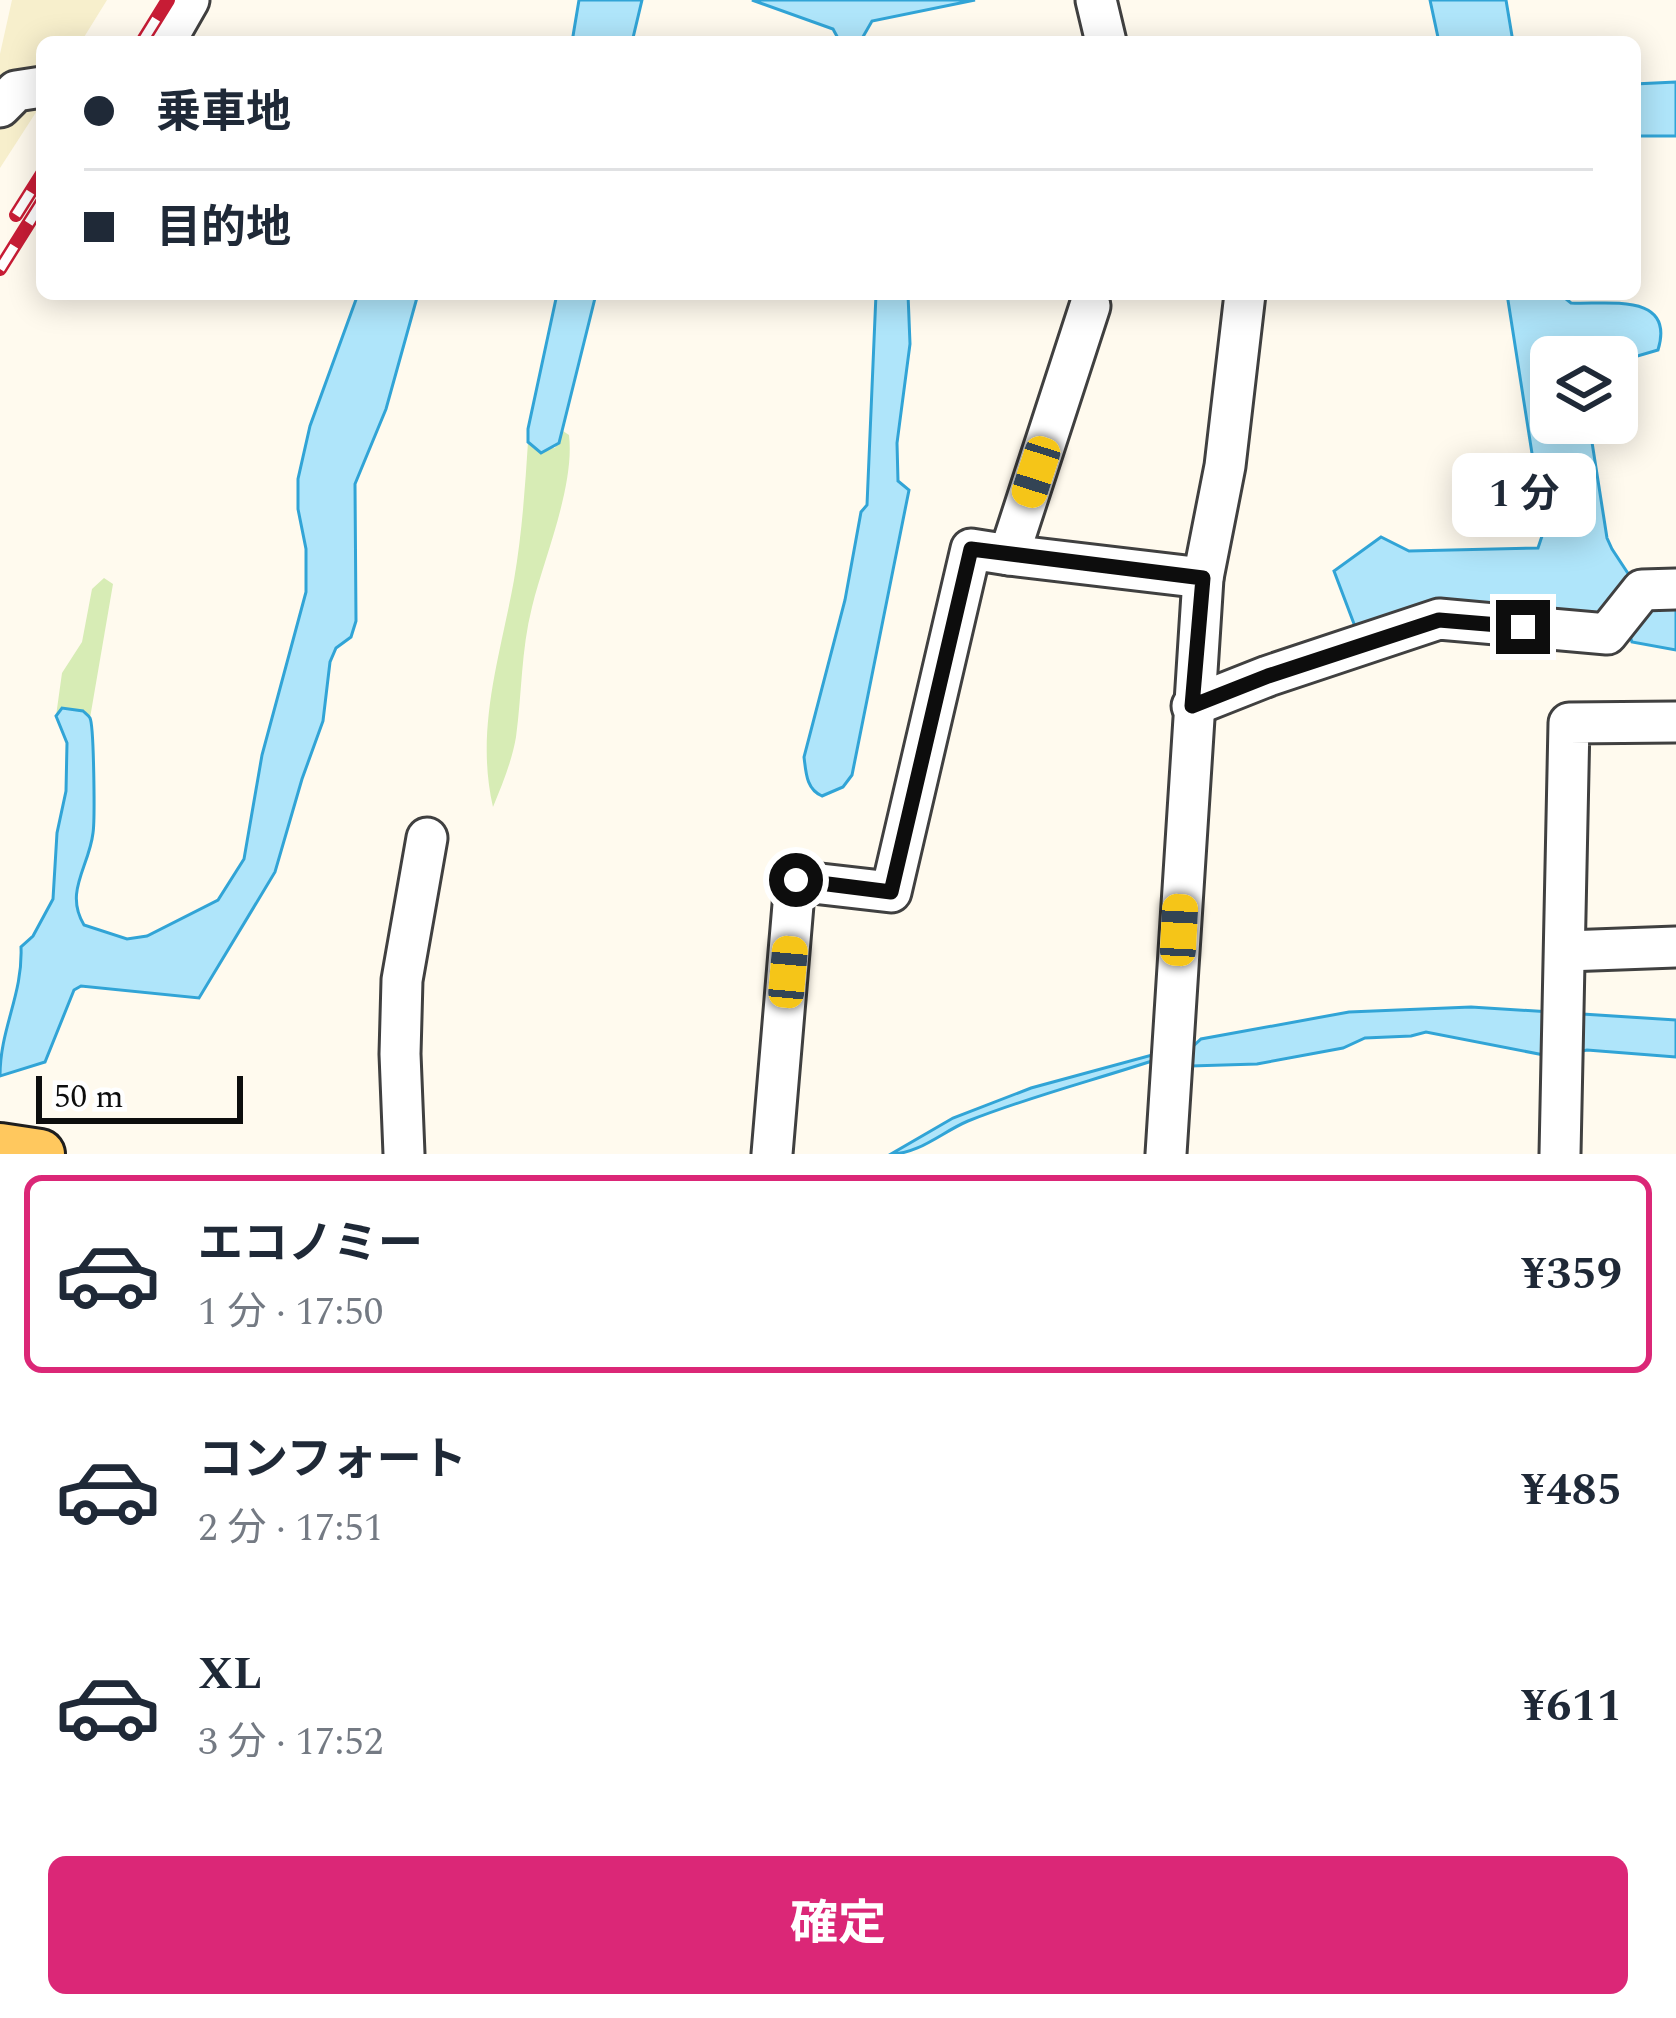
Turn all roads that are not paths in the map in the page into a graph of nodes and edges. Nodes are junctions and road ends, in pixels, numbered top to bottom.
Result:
1 (189, 0) edge
2 (1096, 0) edge
3 (168, 36) edge
4 (1105, 36) edge
5 (36, 88) edge
6 (0, 107) edge
7 (1244, 300) edge
8 (1090, 306) dead end
9 (1009, 555) junction
10 (1203, 578) junction
11 (1676, 589) edge
12 (1192, 706) junction
13 (1676, 722) edge
14 (427, 838) dead end
15 (1676, 947) edge
16 (1566, 951) junction
17 (0, 1148) edge
18 (40, 1154) edge
19 (404, 1154) edge
20 (772, 1154) edge
21 (1166, 1154) edge
22 (1560, 1154) edge

1 - 3 street
2 - 4 street
5 - 6 street
7 - 10 street
8 - 9 street
9 - 10 street
9 - 20 street
10 - 12 street
11 - 12 street
12 - 21 street
13 - 16 street
14 - 19 street
15 - 16 street
16 - 22 street
17 - 18 main road

